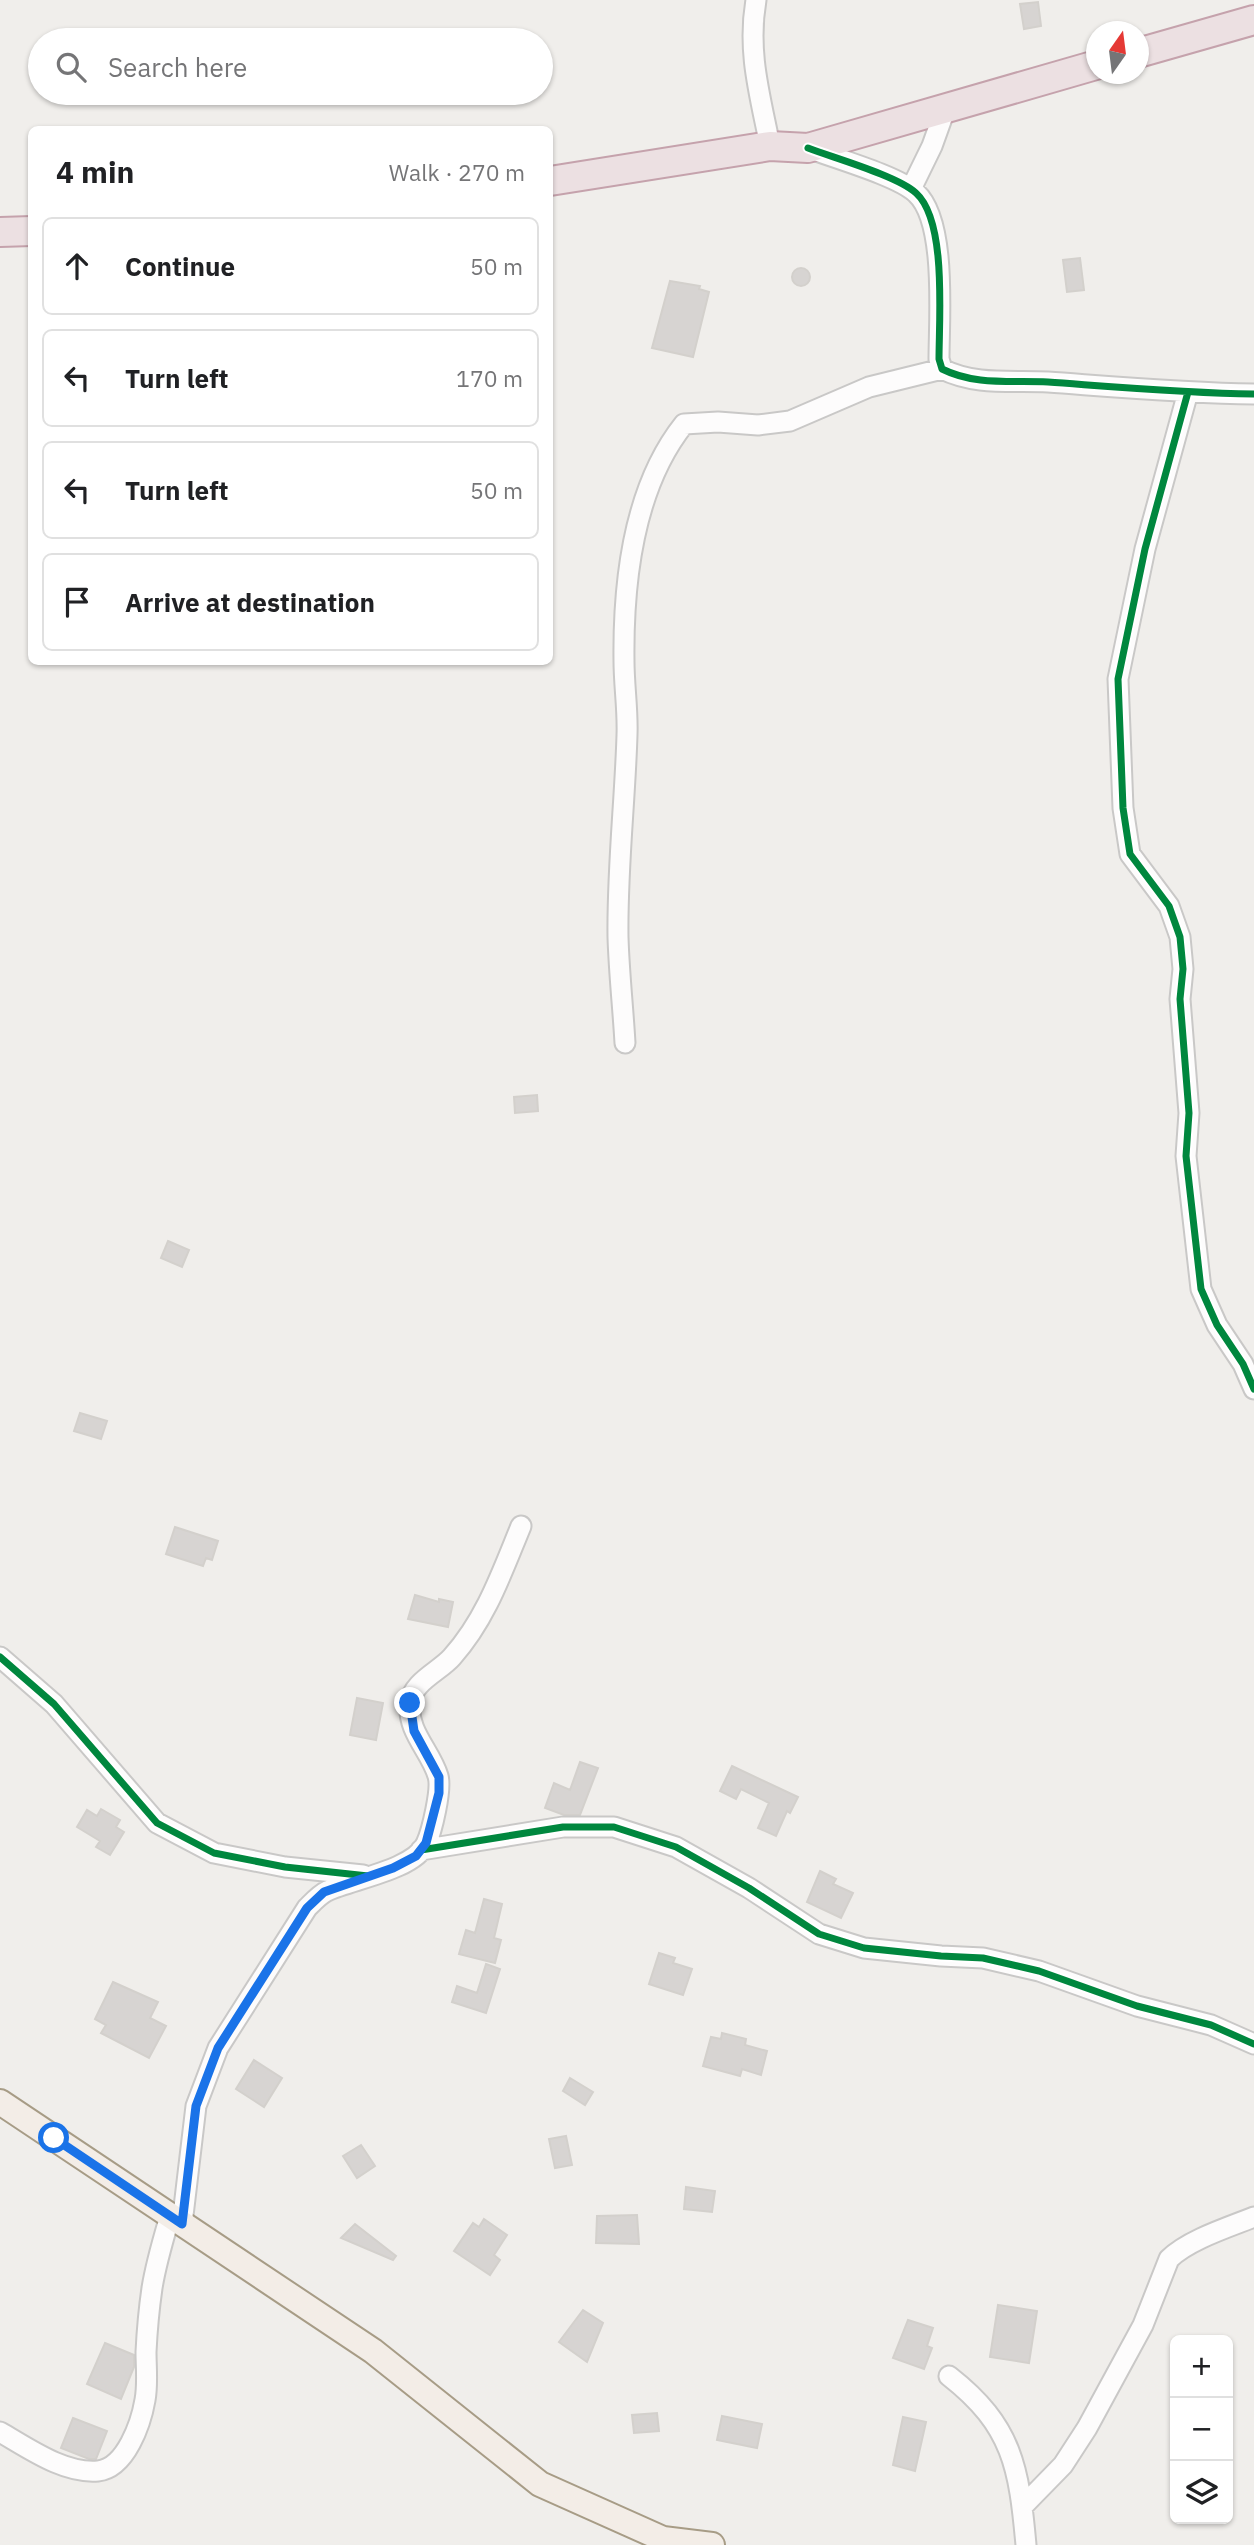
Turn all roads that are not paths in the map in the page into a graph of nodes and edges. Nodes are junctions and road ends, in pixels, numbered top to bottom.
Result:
1 (757, 0) edge
2 (1254, 20) edge
3 (1149, 50) edge
4 (1086, 68) edge
5 (946, 107) junction
6 (770, 146) junction
7 (808, 148) junction
8 (553, 181) edge
9 (911, 189) junction
10 (28, 231) edge
11 (0, 232) edge
12 (942, 369) junction
13 (1188, 392) junction
14 (1254, 394) edge
15 (625, 1043) dead end
16 (1254, 1389) edge
17 (520, 1526) dead end
18 (0, 1657) edge
19 (421, 1850) junction
20 (368, 1875) junction
21 (1254, 2044) edge
22 (2, 2108) edge
23 (1254, 2217) edge
24 (176, 2220) junction
25 (949, 2376) dead end
26 (0, 2432) edge
27 (1022, 2507) junction
28 (707, 2545) edge
29 (1026, 2545) edge

1 - 6 street
2 - 3 highway
4 - 5 highway
5 - 7 highway
5 - 9 street
6 - 7 highway
6 - 8 highway
7 - 9 street
9 - 12 street
10 - 11 highway
12 - 13 street
12 - 15 street
13 - 14 street
13 - 16 street
17 - 19 street
18 - 20 street
19 - 20 street
19 - 21 street
20 - 24 street
22 - 24 main road
23 - 27 street
24 - 26 street
24 - 28 main road
25 - 27 street
27 - 29 street

